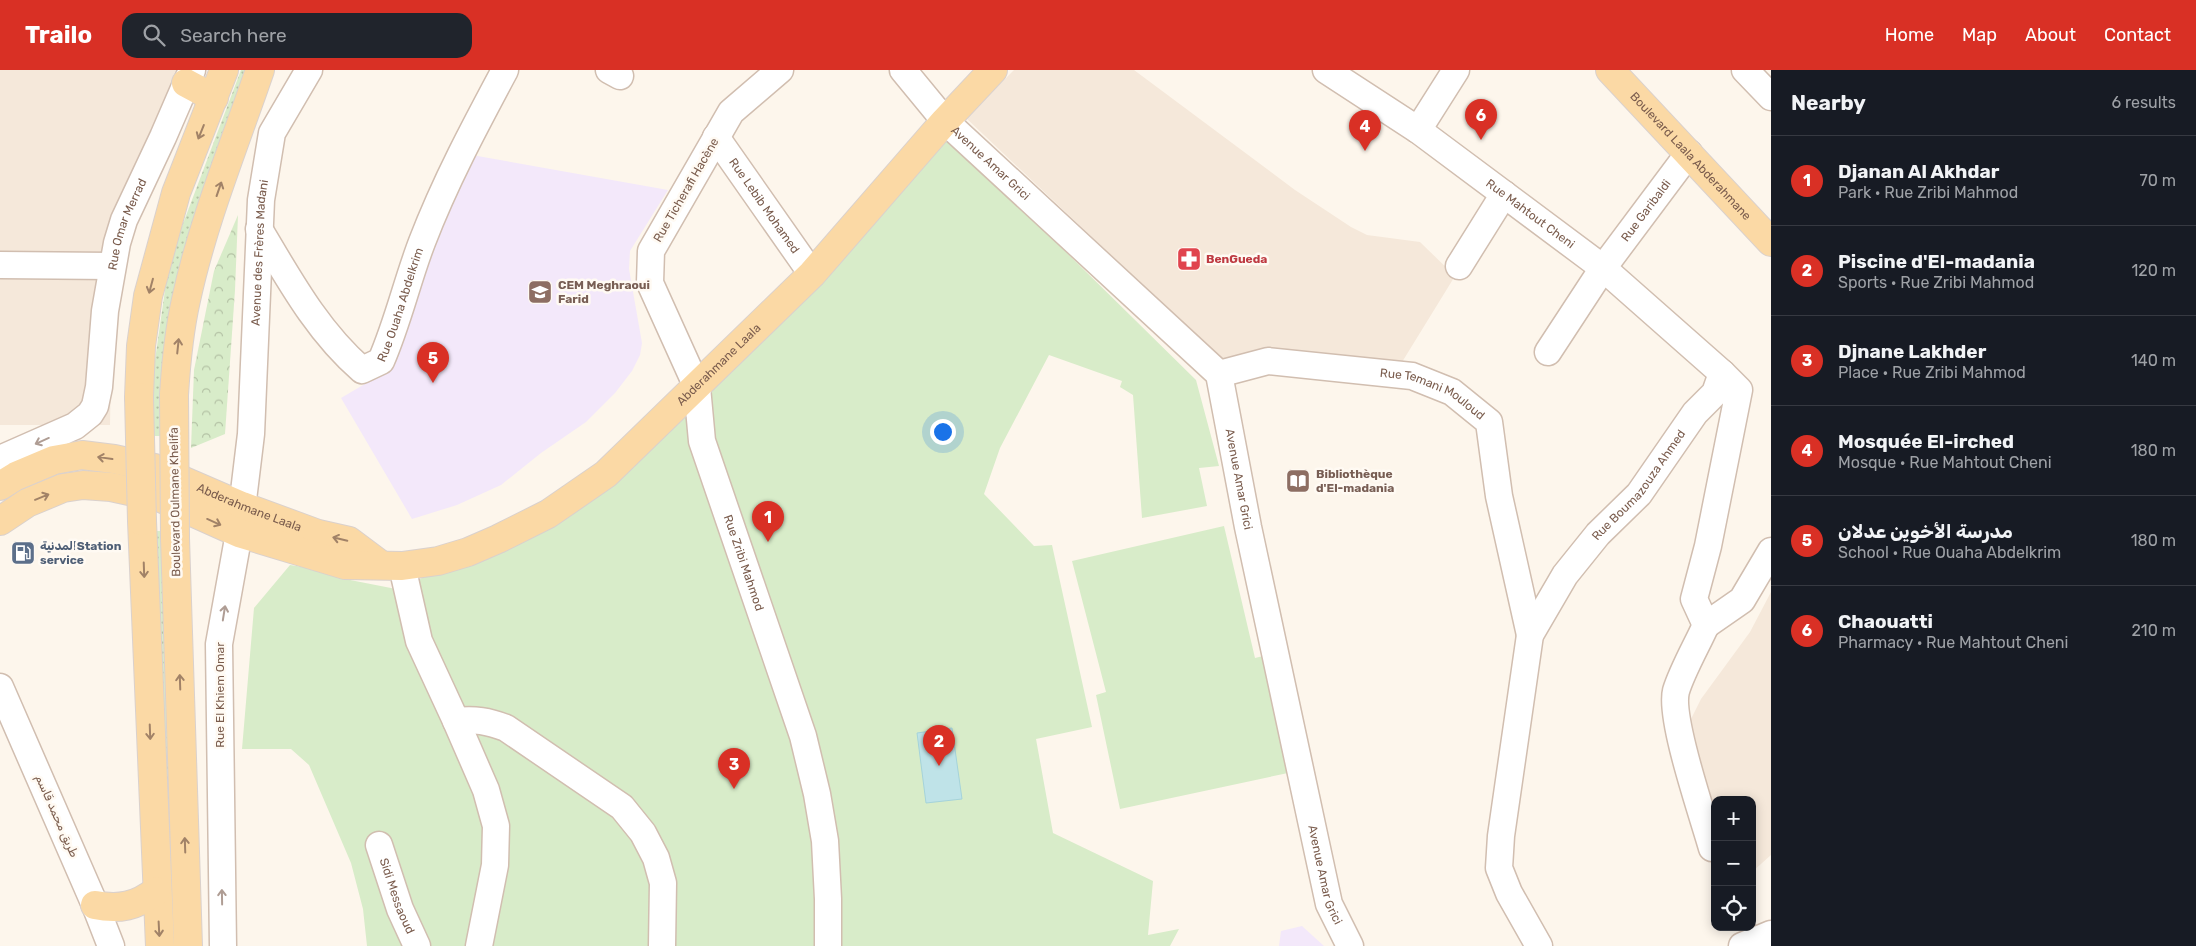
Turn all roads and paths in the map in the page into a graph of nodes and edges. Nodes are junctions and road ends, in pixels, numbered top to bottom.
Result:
1 (224, 70) edge
2 (260, 70) edge
3 (309, 70) edge
4 (505, 70) edge
5 (780, 70) edge
6 (903, 70) edge
7 (993, 70) edge
8 (1326, 70) edge
9 (1456, 70) edge
10 (1610, 70) edge
11 (1745, 70) edge
12 (189, 77) edge
13 (1771, 97) edge
14 (214, 98) junction
15 (945, 122) junction
16 (1418, 130) junction
17 (716, 137) junction
18 (1689, 153) junction
19 (1504, 194) junction
20 (259, 229) junction
21 (1771, 242) edge
22 (0, 265) edge
23 (112, 266) junction
24 (1459, 266) dead end
25 (1603, 268) junction
26 (812, 274) junction
27 (1548, 352) dead end
28 (1722, 373) junction
29 (1219, 374) junction
30 (697, 386) junction
31 (249, 446) joint
32 (0, 459) edge
33 (0, 486) edge
34 (242, 506) junction
35 (0, 521) edge
36 (239, 533) junction
37 (1771, 551) edge
38 (391, 566) junction
39 (1706, 625) junction
40 (1530, 635) junction
41 (0, 687) edge
42 (456, 721) junction
43 (1711, 844) edge
44 (379, 845) dead end
45 (156, 891) junction
46 (95, 905) junction
47 (1771, 934) edge
48 (1347, 940) edge
49 (111, 946) edge
50 (160, 946) edge
51 (188, 946) edge
52 (223, 946) edge
53 (417, 946) edge
54 (480, 946) edge
55 (662, 946) edge
56 (828, 946) edge
57 (1370, 946) edge
58 (1539, 946) edge
59 (1742, 946) edge

1 - 14 main road
51 -> 2 main road, Boulevard Oulmane Khelifa, bridge
3 - 20 street, Avenue des Frères Madani
4 - 20 street, Rue Ouaha Abdelkrim
5 - 17 street, Rue Ticherafi Hacène
6 - 15 street, Avenue Amar Grici
7 - 15 main road, Abderahmane Laala
8 - 16 street, Rue Mahtout Cheni
9 - 16 street
10 - 18 main road, Boulevard Laala Abderahmane
11 - 13 street
12 - 14 main road
12 - 23 street, Rue Omar Merrad
14 -> 45 main road, bridge
15 - 26 main road, Abderahmane Laala
15 - 29 street, Avenue Amar Grici
16 - 19 street, Rue Mahtout Cheni
17 - 26 street, Rue Lebib Mohamed
17 - 30 street, Rue Ticherafi Hacène
18 - 21 main road, Boulevard Laala Abderahmane
18 - 25 street, Rue Garibaldi
19 - 24 street
19 - 25 street, Rue Mahtout Cheni
20 - 31 street, Avenue des Frères Madani
22 - 23 street
23 -> 32 street, Rue Omar Merrad
25 - 27 street, Rue Garibaldi
25 - 28 street, Rue Mahtout Cheni
26 - 30 main road, Abderahmane Laala
28 - 39 street
28 - 40 street, Rue Boumazouza Ahmed
29 - 40 street, Rue Temani Mouloud
29 - 48 street, Avenue Amar Grici
30 - 38 main road, Abderahmane Laala
30 - 56 street, Rue Zribi Mahmod
31 - 34 street, Rue El Khiem Omar
34 -> 33 main road, Abderahmane Laala
34 - 36 street, Rue El Khiem Omar
38 -> 34 main road, Abderahmane Laala
35 -> 36 main road, Abderahmane Laala
36 - 38 main road, Abderahmane Laala
52 -> 36 street, Rue El Khiem Omar
37 - 39 street
38 - 42 street
39 - 43 street
40 - 58 street, Rue Boumazouza Ahmed
41 - 46 street, طريق محمد قاسم
42 - 54 street
42 - 55 street
44 - 53 street, Sidi Messaoud
45 - 46 main road
45 -> 50 main road
46 - 49 street, طريق محمد قاسم
47 - 59 street
48 - 57 street

